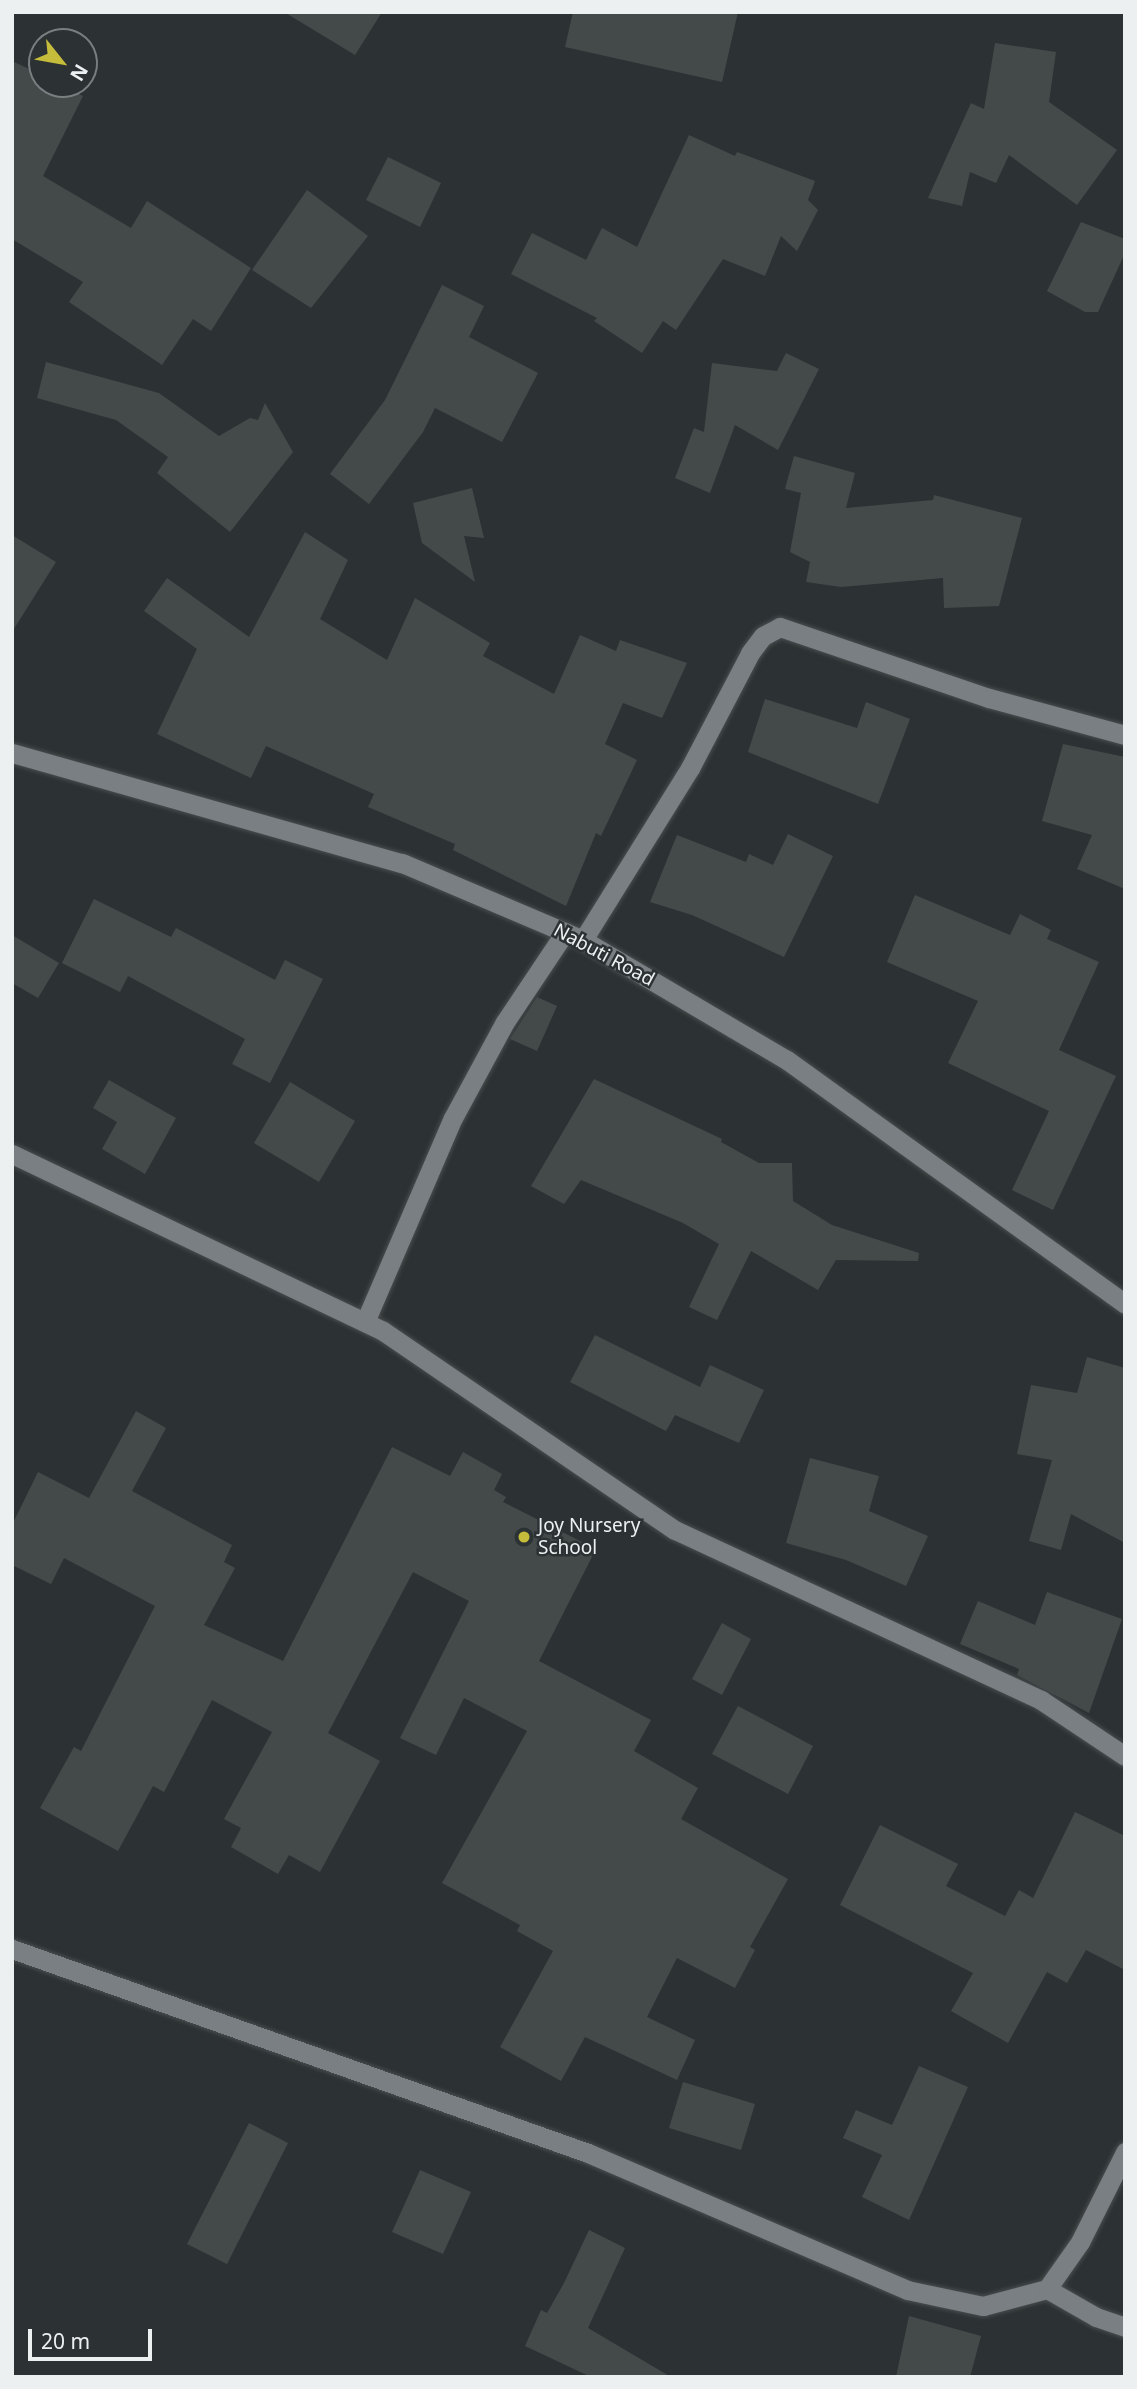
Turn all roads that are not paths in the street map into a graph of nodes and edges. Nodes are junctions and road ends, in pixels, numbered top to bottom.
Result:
1 (1125, 735) edge
2 (12, 753) edge
3 (574, 936) junction
4 (12, 1154) edge
5 (1125, 1304) edge
6 (365, 1322) junction
7 (1125, 1756) edge
8 (12, 1949) edge
9 (1125, 2152) edge
10 (1047, 2289) junction
11 (1125, 2327) edge

1 - 3 street
2 - 3 street, Nabuti Road
3 - 5 street, Nabuti Road
3 - 6 street
4 - 6 street
6 - 7 street
8 - 10 street
9 - 10 street
10 - 11 street

